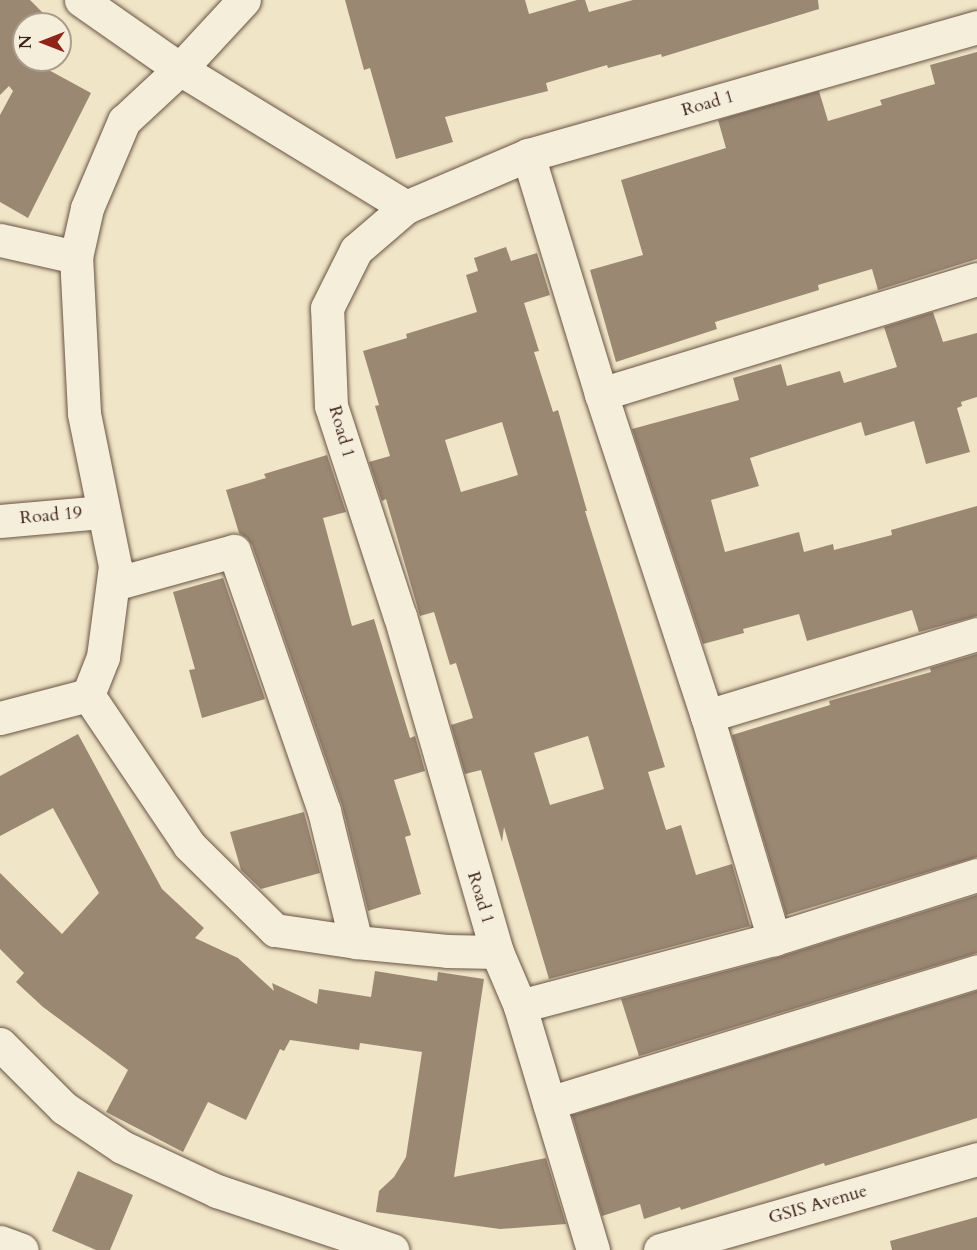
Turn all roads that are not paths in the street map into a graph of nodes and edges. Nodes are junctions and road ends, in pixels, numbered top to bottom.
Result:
1 (81, 0) edge
2 (244, 0) edge
3 (977, 27) edge
4 (180, 69) junction
5 (528, 155) junction
6 (406, 207) junction
7 (0, 240) edge
8 (76, 257) junction
9 (977, 279) edge
10 (601, 394) junction
11 (102, 512) junction
12 (0, 521) edge
13 (114, 584) junction
14 (977, 634) edge
15 (88, 695) junction
16 (706, 716) junction
17 (0, 718) edge
18 (977, 875) edge
19 (774, 939) junction
20 (356, 942) junction
21 (497, 952) junction
22 (977, 971) edge
23 (520, 1006) junction
24 (0, 1044) edge
25 (549, 1102) junction
26 (977, 1159) edge
27 (0, 1242) edge
28 (22, 1250) edge
29 (392, 1250) edge
30 (593, 1250) edge
31 (660, 1250) edge

1 - 4 street
2 - 4 street
3 - 5 street, Road 1
4 - 6 street
4 - 8 street
5 - 6 street, Road 1
5 - 10 street
6 - 21 street, Road 1
7 - 8 street
8 - 11 street
9 - 10 street
10 - 16 street
11 - 12 street, Road 19
11 - 13 street
13 - 15 street
13 - 20 street
14 - 16 street
15 - 17 street
15 - 20 street
16 - 19 street
18 - 19 street
19 - 23 street
20 - 21 street
21 - 23 street, Road 1
22 - 25 street
23 - 25 street, Road 1
24 - 29 street
25 - 30 street, Road 1
26 - 31 street, GSIS Avenue
27 - 28 street

